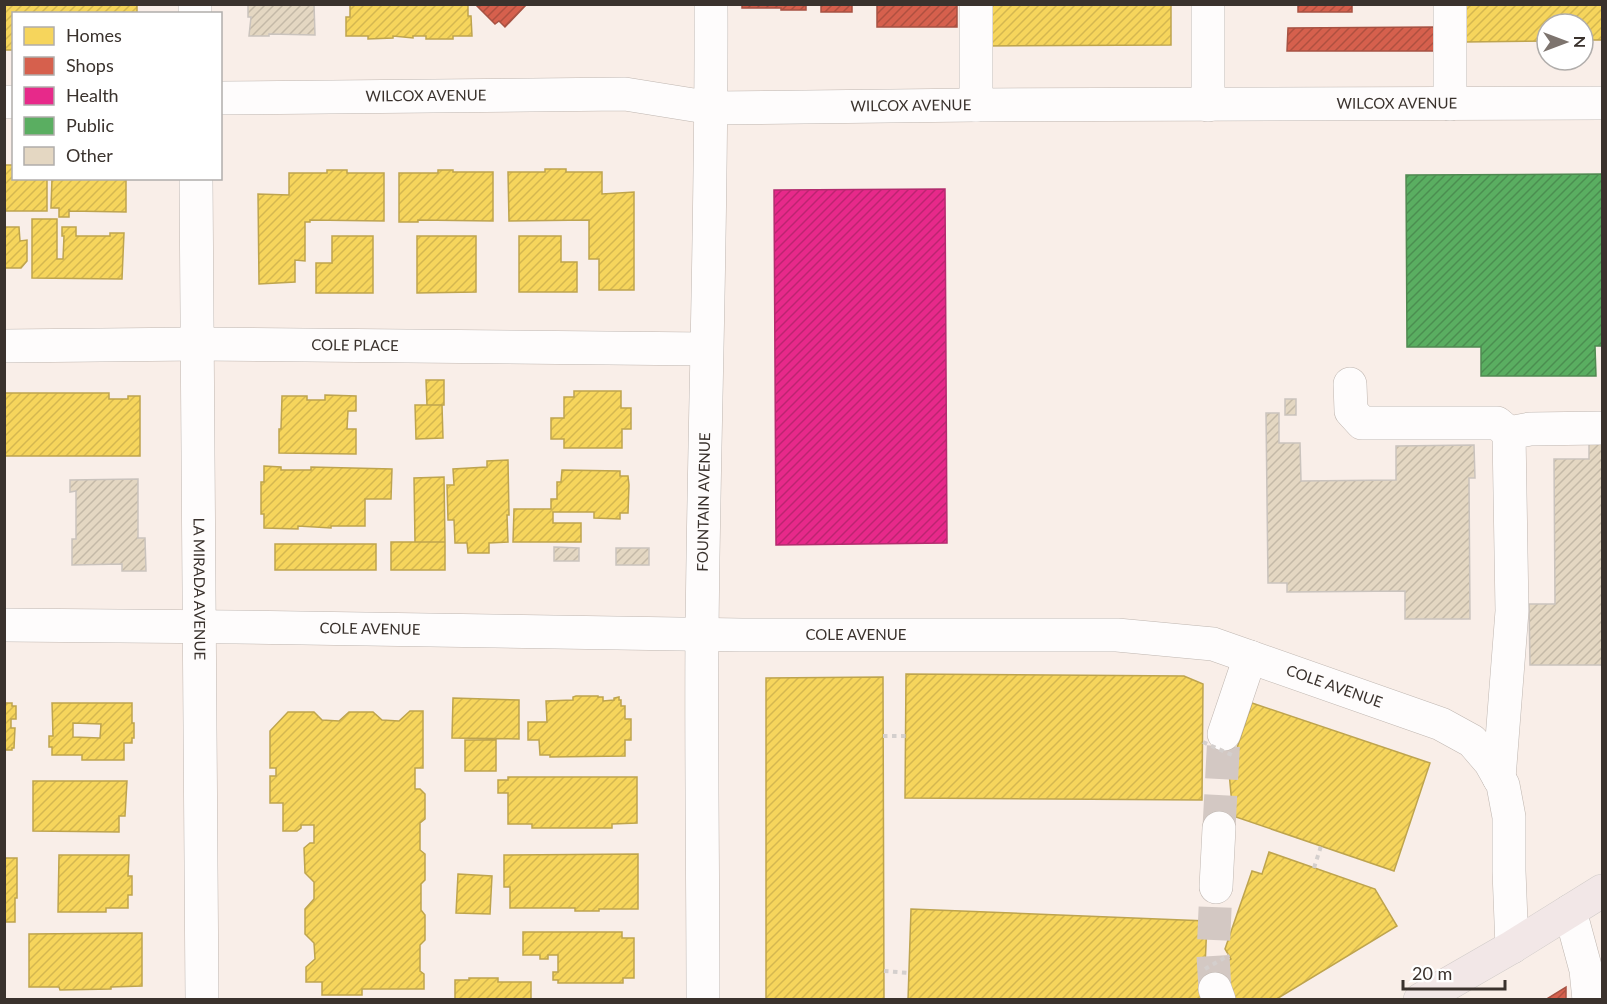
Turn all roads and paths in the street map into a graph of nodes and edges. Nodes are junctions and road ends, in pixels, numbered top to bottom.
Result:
1 (711, 4) edge
2 (976, 4) edge
3 (1209, 4) edge
4 (1450, 4) edge
5 (222, 98) edge
6 (1602, 103) edge
7 (1450, 104) junction
8 (976, 105) junction
9 (1209, 105) junction
10 (712, 108) junction
11 (196, 180) edge
12 (198, 344) junction
13 (4, 346) edge
14 (706, 349) junction
15 (1350, 384) dead end
16 (1602, 428) edge
17 (1509, 433) junction
18 (4, 625) edge
19 (199, 626) junction
20 (702, 634) junction
21 (1250, 657) junction
22 (883, 736) dead end
23 (906, 736) dead end
24 (1220, 744) tunnel mouth
25 (1499, 778) junction
26 (1219, 828) tunnel mouth
27 (1321, 846) dead end
28 (1314, 868) dead end
29 (1216, 887) tunnel mouth
30 (1602, 891) edge
31 (1570, 911) junction
32 (1512, 947) junction
33 (1229, 955) dead end
34 (884, 971) dead end
35 (909, 973) dead end
36 (1213, 986) edge
37 (202, 999) edge
38 (704, 999) edge
39 (1420, 999) edge
40 (1589, 999) edge

1 - 10 street, FOUNTAIN AVENUE
2 - 8 street
3 - 9 street
4 - 7 street
5 - 10 street, WILCOX AVENUE
6 - 7 street, WILCOX AVENUE
7 - 9 street, WILCOX AVENUE
8 - 9 street, WILCOX AVENUE
8 - 10 street, WILCOX AVENUE
10 - 14 street, FOUNTAIN AVENUE
11 - 12 street, LA MIRADA AVENUE
12 - 13 street, COLE PLACE
12 - 14 street, COLE PLACE
12 - 19 street, LA MIRADA AVENUE
14 - 20 street, FOUNTAIN AVENUE
15 - 17 street
16 - 17 street
17 - 25 street
18 - 19 street, COLE AVENUE
19 - 20 street, COLE AVENUE
19 - 37 street, LA MIRADA AVENUE
20 - 21 street, COLE AVENUE
20 - 38 street, FOUNTAIN AVENUE
21 - 24 street
21 - 25 street, COLE AVENUE
22 - 23 path
25 - 32 street, COLE AVENUE
26 - 29 street
27 - 28 path
30 - 31 main road
31 - 32 main road
31 - 40 street
32 - 39 main road
33 - 36 path, bridge
34 - 35 path

